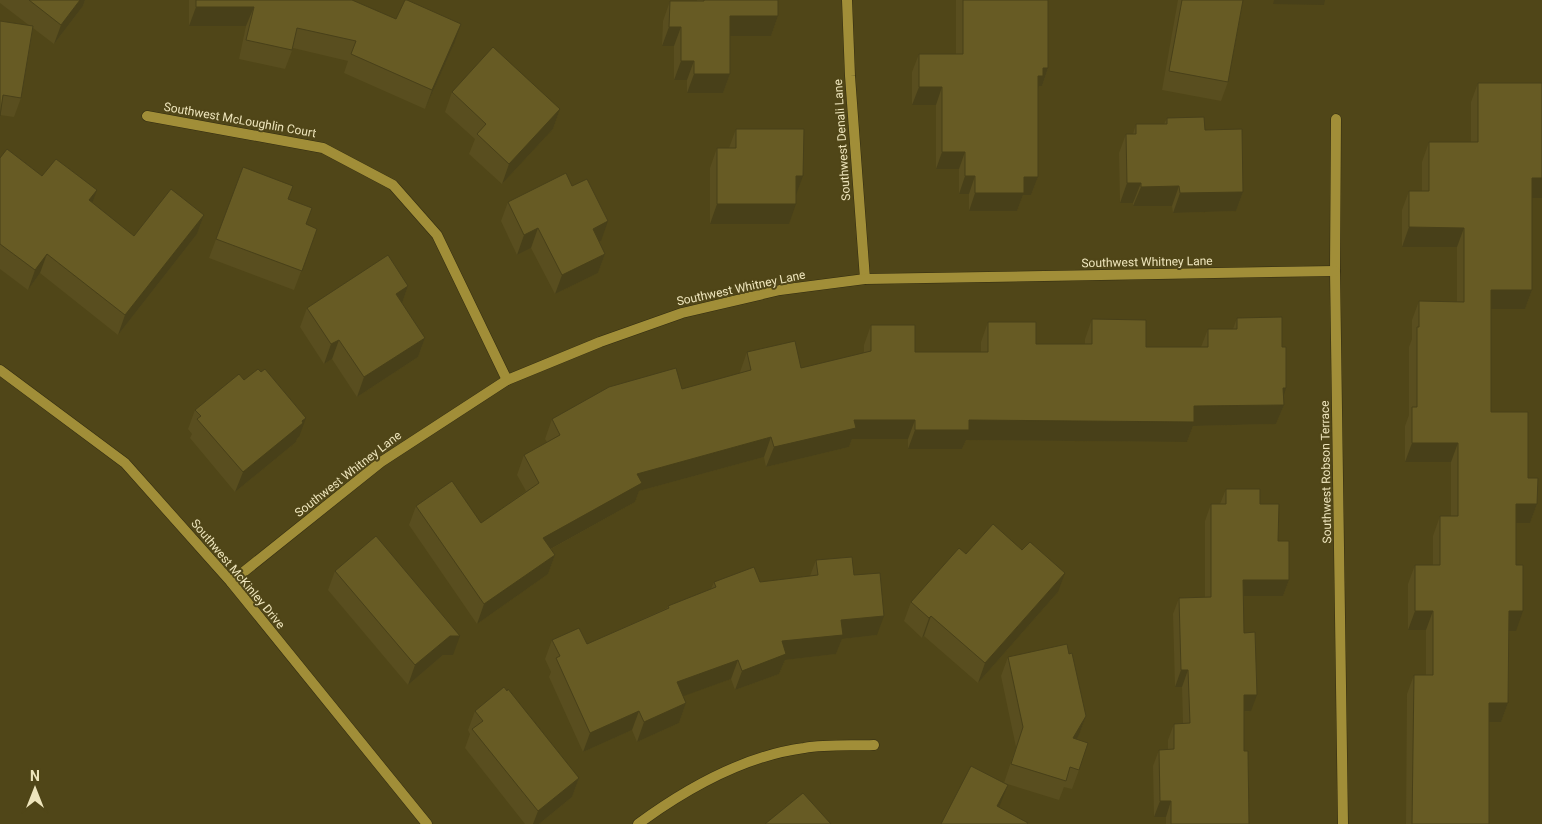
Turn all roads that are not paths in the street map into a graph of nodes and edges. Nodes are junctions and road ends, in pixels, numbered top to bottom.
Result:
1 (847, 0) edge
2 (147, 116) dead end
3 (1336, 119) dead end
4 (1335, 271) junction
5 (865, 279) junction
6 (0, 370) edge
7 (507, 380) junction
8 (231, 582) junction
9 (874, 745) dead end
10 (427, 824) edge
11 (638, 824) edge
12 (1343, 824) edge

1 - 5 street, Southwest Denali Lane
2 - 7 street, Southwest McLoughlin Court
3 - 4 street, Southwest Robson Terrace
4 - 5 street, Southwest Whitney Lane
4 - 12 street, Southwest Robson Terrace
5 - 7 street, Southwest Whitney Lane
6 - 8 street, Southwest McKinley Drive
7 - 8 street, Southwest Whitney Lane
8 - 10 street, Southwest McKinley Drive
9 - 11 street

